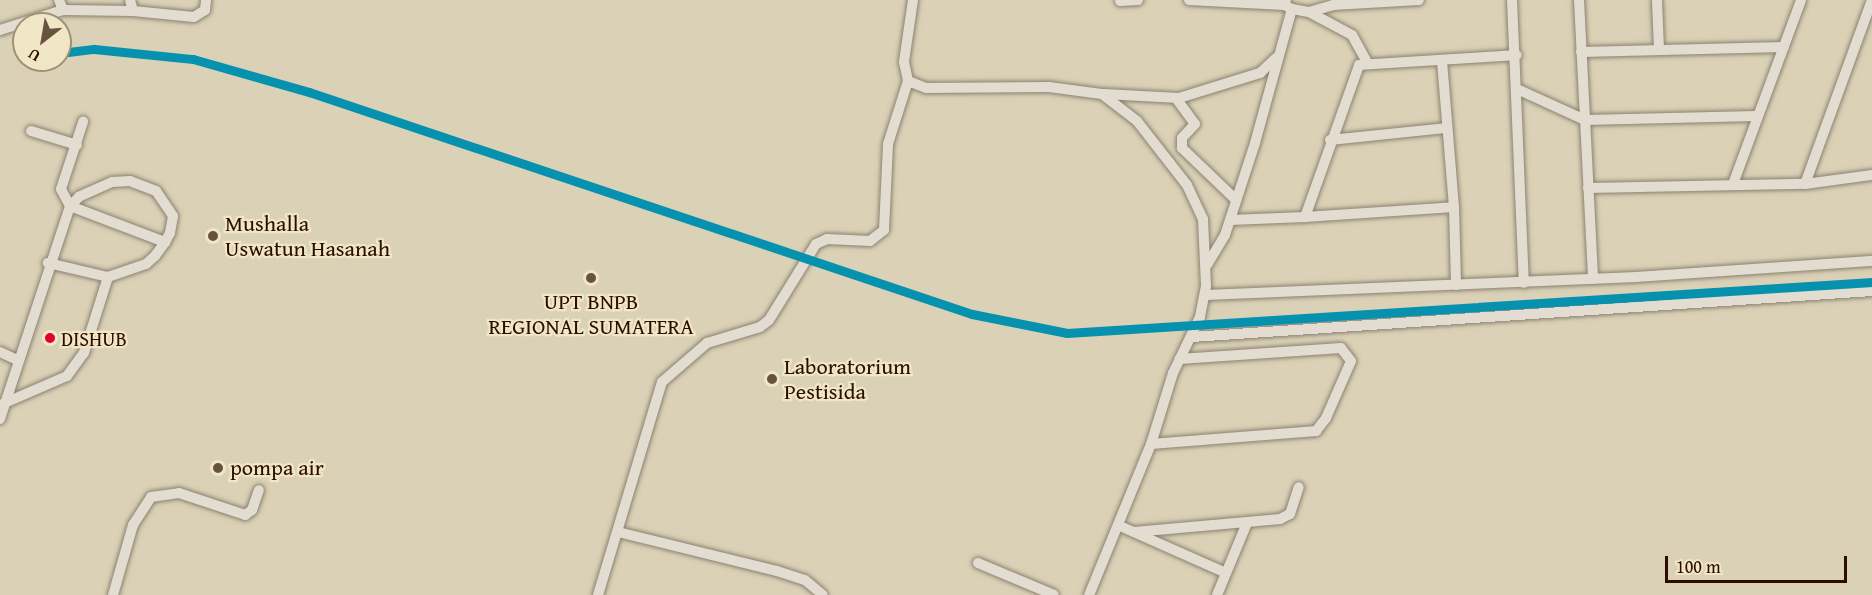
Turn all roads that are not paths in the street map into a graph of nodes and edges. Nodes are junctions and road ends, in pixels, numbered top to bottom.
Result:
1 (206, 0) edge
2 (913, 0) edge
3 (1138, 0) edge
4 (1189, 0) edge
5 (1199, 0) edge
6 (1419, 0) edge
7 (1512, 0) edge
8 (1579, 0) edge
9 (1657, 0) edge
10 (1802, 0) edge
11 (1872, 0) edge
12 (1120, 2) dead end
13 (61, 5) edge
14 (132, 5) edge
15 (1287, 5) edge
16 (1310, 12) junction
17 (0, 30) edge
18 (1784, 47) junction
19 (1659, 50) junction
20 (1581, 52) junction
21 (1279, 55) junction
22 (1516, 55) junction
23 (1442, 61) junction
24 (1368, 64) junction
25 (908, 81) junction
26 (1517, 89) junction
27 (1102, 94) junction
28 (1176, 98) junction
29 (1756, 116) junction
30 (1585, 120) junction
31 (83, 122) dead end
32 (1447, 128) junction
33 (31, 131) dead end
34 (1330, 140) junction
35 (77, 145) junction
36 (1872, 176) edge
37 (1733, 183) junction
38 (1805, 184) junction
39 (1588, 188) junction
40 (1236, 200) junction
41 (70, 206) junction
42 (1454, 207) junction
43 (1305, 217) junction
44 (1230, 220) junction
45 (165, 242) junction
46 (1872, 261) edge
47 (48, 263) junction
48 (1207, 266) junction
49 (108, 277) junction
50 (1593, 279) junction
51 (1524, 283) junction
52 (1456, 285) junction
53 (1872, 291) edge
54 (1206, 295) junction
55 (1192, 337) junction
56 (0, 352) edge
57 (1179, 359) junction
58 (17, 360) junction
59 (1, 405) edge
60 (0, 419) edge
61 (1151, 444) junction
62 (1299, 488) dead end
63 (259, 490) dead end
64 (1247, 523) junction
65 (1120, 526) junction
66 (618, 532) junction
67 (1134, 532) junction
68 (978, 563) dead end
69 (1226, 573) junction
70 (114, 595) edge
71 (598, 595) edge
72 (823, 595) edge
73 (1054, 595) edge
74 (1089, 595) edge
75 (1217, 595) edge

1 - 14 street
2 - 25 street
3 - 12 street
4 - 5 street
5 - 15 street
6 - 16 street
7 - 22 street
8 - 20 street
9 - 19 street
10 - 18 street
11 - 38 street
13 - 14 street
13 - 17 street
15 - 16 street
15 - 21 street
16 - 24 street
18 - 19 street
18 - 29 street
19 - 20 street
20 - 30 street
21 - 28 street
21 - 40 street
22 - 23 street
22 - 26 street
23 - 24 street
23 - 32 street
24 - 34 street
25 - 27 street
25 - 66 street
26 - 30 street
26 - 51 street
27 - 28 street
27 - 48 street
28 - 40 street
29 - 30 street
29 - 37 street
30 - 39 street
31 - 35 street
32 - 34 street
32 - 42 street
33 - 35 street
34 - 43 street
35 - 41 street
36 - 38 street
37 - 38 street
37 - 39 street
39 - 50 street
40 - 44 street
41 - 45 street
41 - 45 street
41 - 47 street
42 - 43 street
42 - 52 street
43 - 44 street
44 - 48 street
45 - 49 street
46 - 50 street
47 - 49 street
47 - 58 street
48 - 54 street
49 - 59 street
50 - 51 street
51 - 52 street
52 - 54 street
53 - 55 street
54 - 55 street
55 - 57 street
56 - 58 street
57 - 61 street
57 - 61 street
58 - 59 street
59 - 60 street
61 - 65 street
62 - 64 street
63 - 70 street
64 - 67 street
64 - 69 street
65 - 67 street
65 - 74 street
66 - 71 street
66 - 72 street
67 - 69 street
68 - 73 street
69 - 75 street

